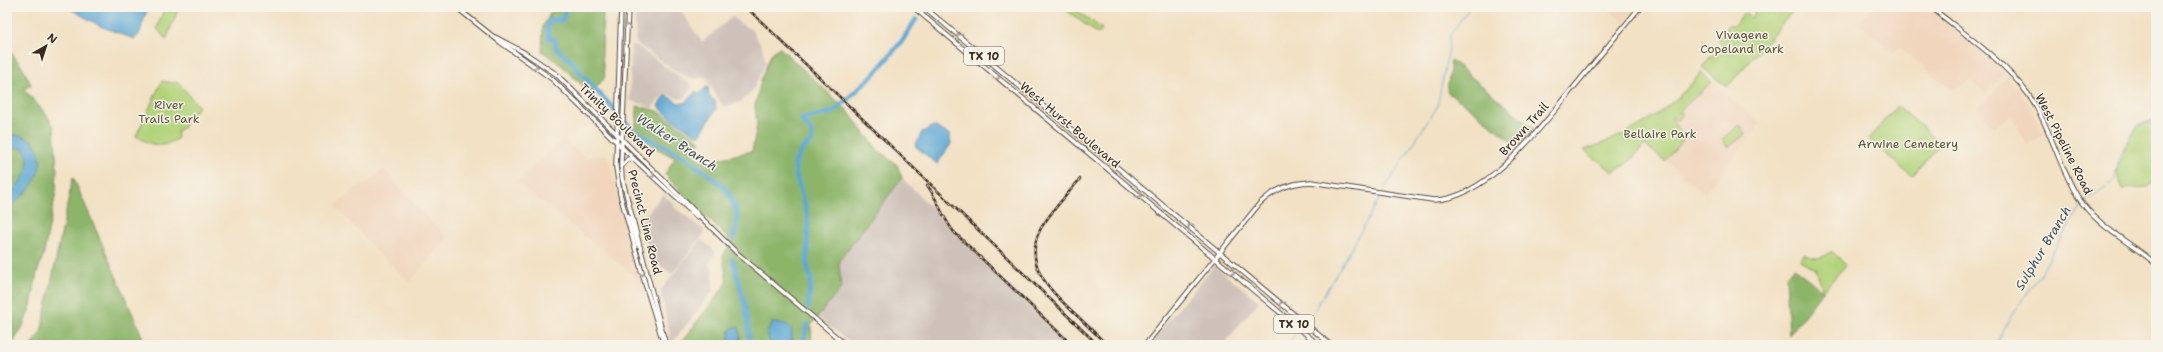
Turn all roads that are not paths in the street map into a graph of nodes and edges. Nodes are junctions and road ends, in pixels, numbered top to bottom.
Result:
1 (456, 7) edge
2 (621, 7) edge
3 (628, 7) edge
4 (913, 7) edge
5 (924, 7) edge
6 (1640, 7) edge
7 (1931, 7) edge
8 (495, 38) junction
9 (617, 134) junction
10 (622, 139) junction
11 (616, 141) junction
12 (622, 147) junction
13 (635, 160) junction
14 (621, 167) junction
15 (630, 207) junction
16 (624, 208) junction
17 (627, 218) junction
18 (714, 230) junction
19 (1220, 252) junction
20 (643, 254) junction
21 (1215, 258) junction
22 (2156, 264) edge
23 (665, 345) edge
24 (846, 345) edge
25 (1144, 345) edge
26 (1319, 345) edge
27 (1331, 345) edge

1 - 8 main road, Trinity Boulevard
2 - 9 main road
10 -> 3 main road, Precinct Line Road
4 -> 21 main road, West Hurst Boulevard / TX 10
19 -> 5 main road, West Hurst Boulevard / TX 10
6 - 19 main road, Brown Trail
7 - 22 main road, West Pipeline Road
8 - 9 main road, Trinity Boulevard
8 -> 11 main road, Trinity Boulevard
9 - 10 main road, Trinity Boulevard
9 - 11 main road
10 - 12 main road, Precinct Line Road
10 - 18 main road, Trinity Boulevard
11 - 12 main road, Trinity Boulevard
11 - 16 main road
12 - 13 main road, Trinity Boulevard
12 - 14 main road, Precinct Line Road
13 - 14 main road
13 -> 18 main road, Trinity Boulevard
14 - 15 main road, Precinct Line Road
15 - 16 main road
15 - 20 main road, Precinct Line Road
16 - 17 main road
17 - 20 main road
17 -> 23 main road
18 - 24 main road, Trinity Boulevard
19 - 21 main road
27 -> 19 main road, TX 10
20 - 23 main road, Precinct Line Road
21 - 25 main road
21 -> 26 main road, TX 10

